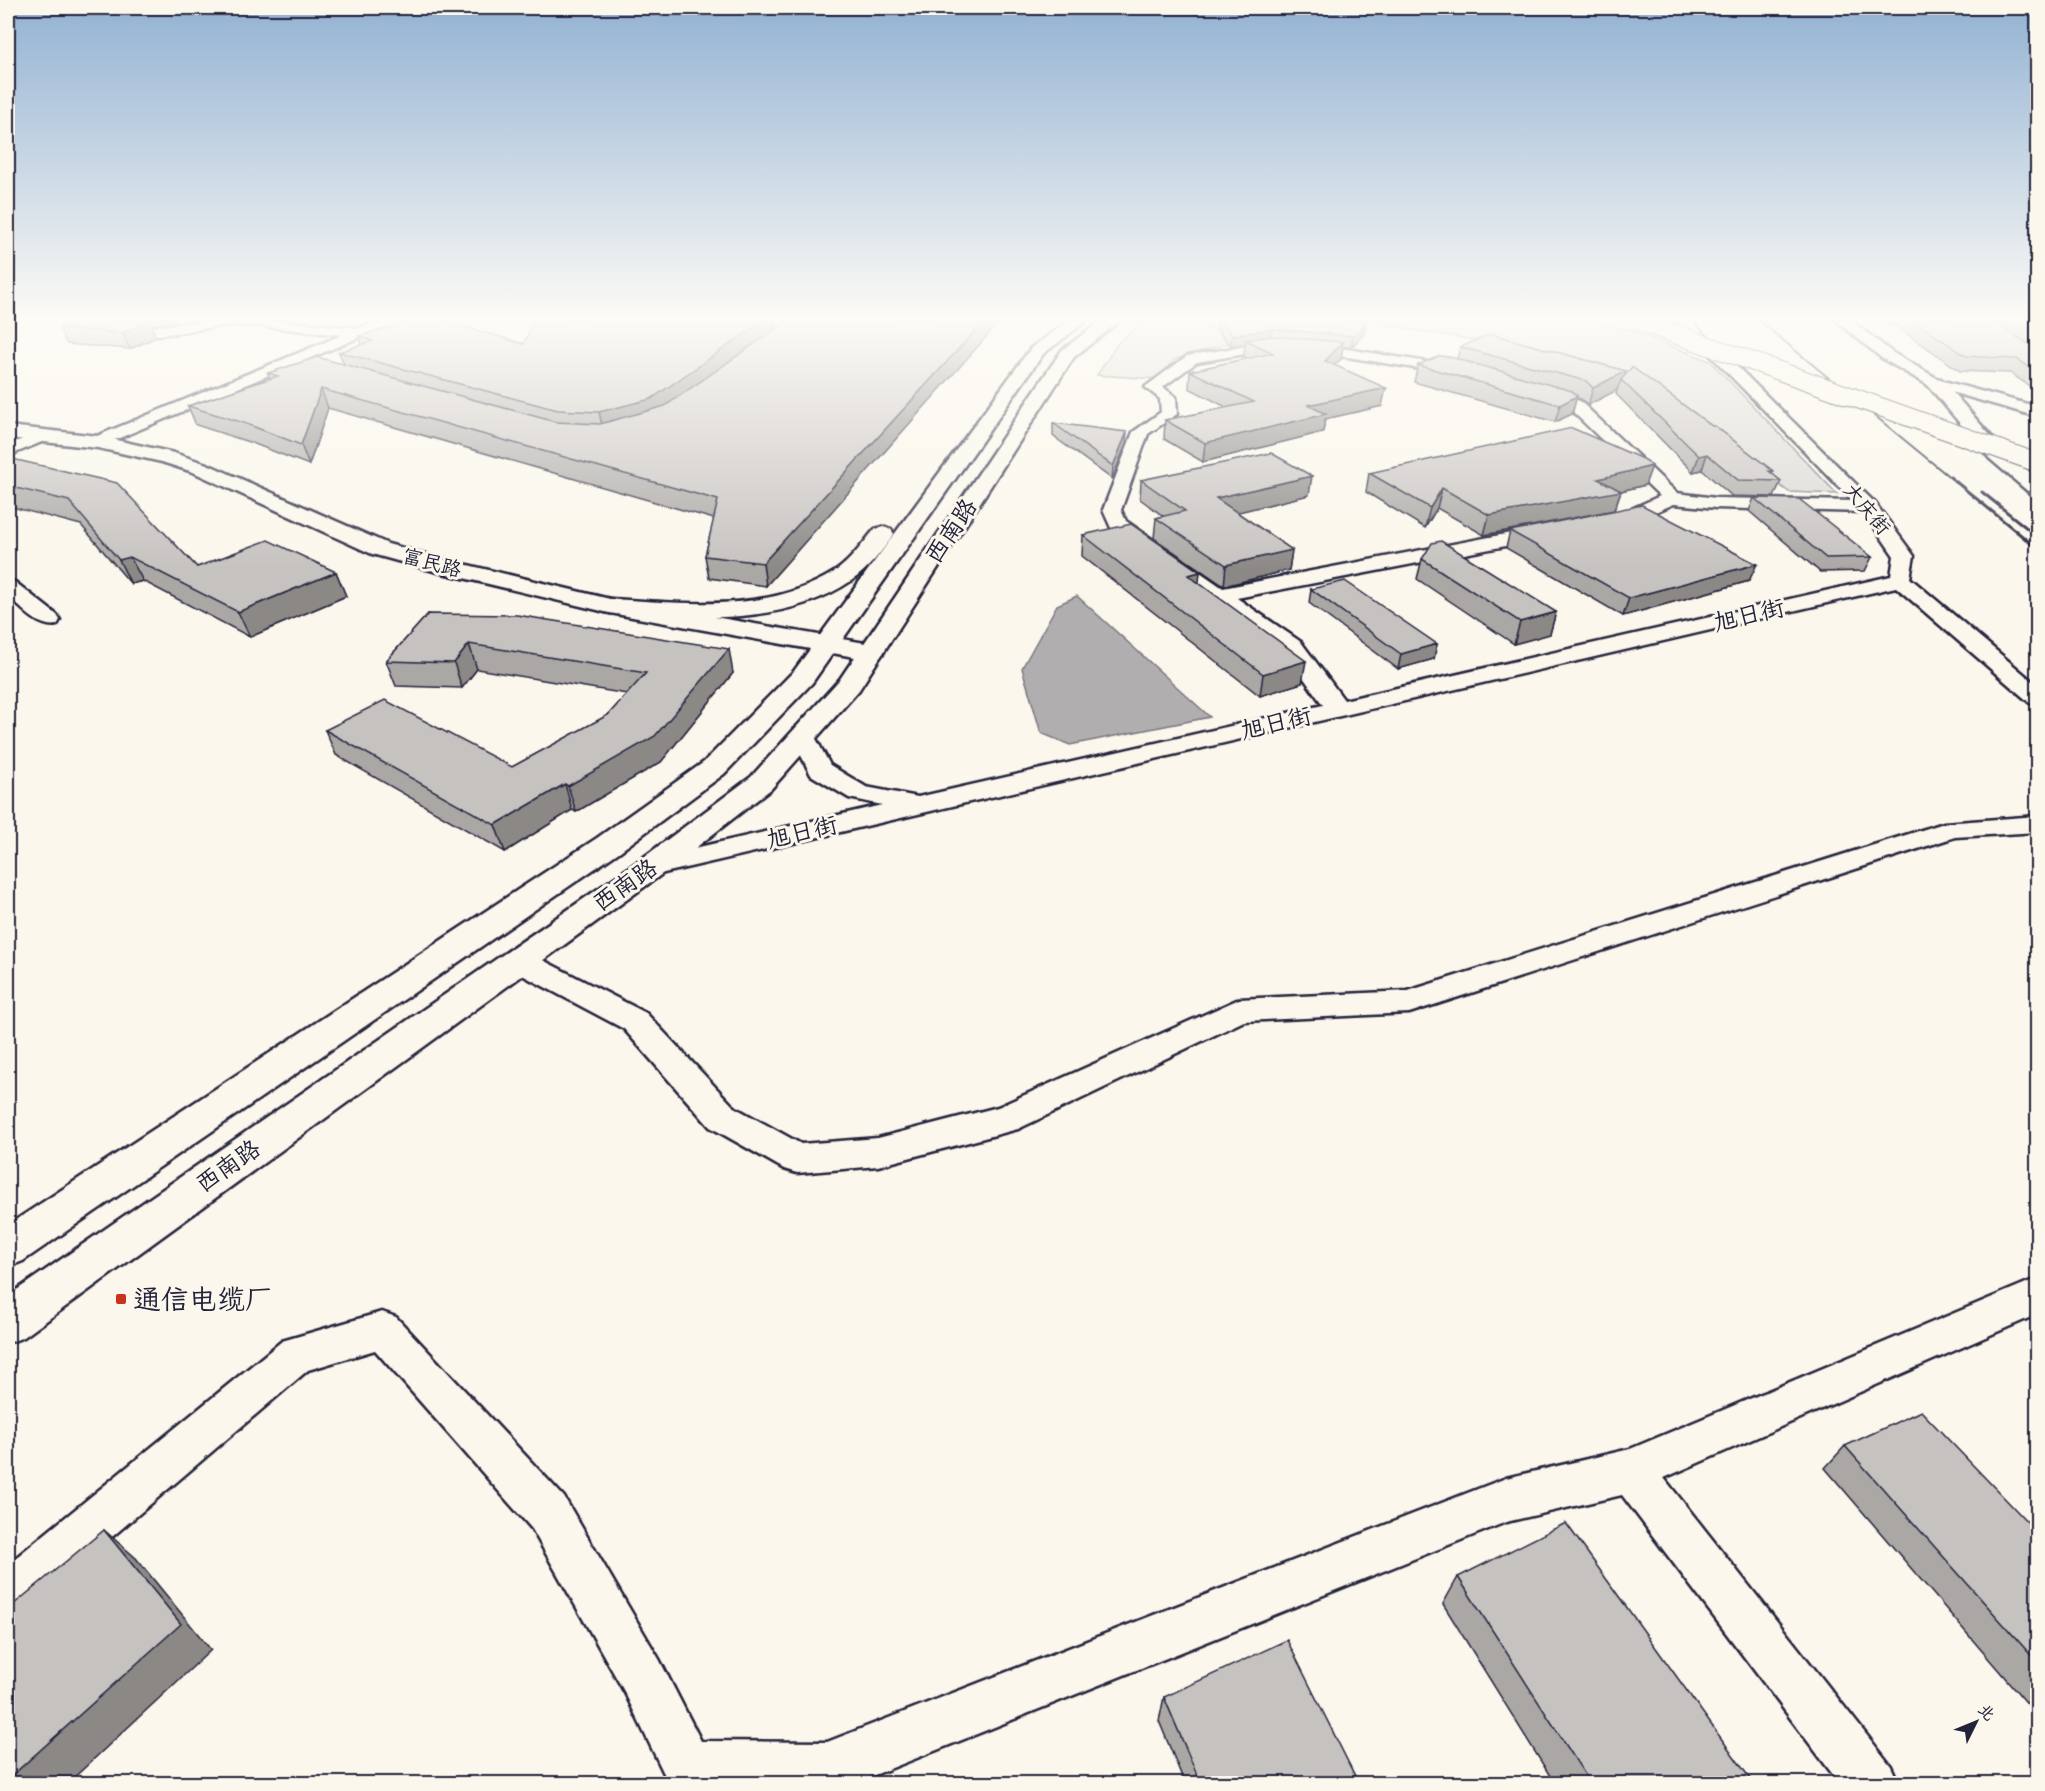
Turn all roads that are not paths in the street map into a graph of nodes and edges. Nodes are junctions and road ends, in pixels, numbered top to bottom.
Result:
1 (191, 403) edge
2 (1000, 403) edge
3 (1036, 403) edge
4 (1168, 403) edge
5 (1566, 403) edge
6 (1766, 403) edge
7 (1867, 403) edge
8 (1952, 403) edge
9 (2005, 403) edge
10 (1931, 405) dead end
11 (2037, 412) edge
12 (1995, 429) dead end
13 (8, 432) edge
14 (43, 436) junction
15 (98, 442) junction
16 (8, 451) edge
17 (2037, 463) edge
18 (2037, 490) edge
19 (1672, 498) junction
20 (930, 499) junction
21 (1869, 507) junction
22 (1598, 522) edge
23 (1563, 528) edge
24 (1900, 580) junction
25 (8, 586) edge
26 (1219, 595) junction
27 (610, 606) junction
28 (49, 620) dead end
29 (825, 644) junction
30 (871, 652) junction
31 (2037, 699) edge
32 (1338, 709) junction
33 (804, 738) junction
34 (921, 805) junction
35 (2037, 825) edge
36 (651, 867) junction
37 (518, 960) junction
38 (8, 1248) edge
39 (2037, 1295) edge
40 (8, 1322) edge
41 (1631, 1471) junction
42 (8, 1593) edge
43 (1873, 1784) edge

1 - 15 street
2 - 20 main road, 西南路
3 - 30 main road, 西南路
4 - 26 street
5 - 19 street
6 - 21 street, 大庆街
7 - 17 main road, bridge
8 - 18 main road
9 - 11 street
10 - 12 main road
13 - 14 main road, 富民路
14 - 15 main road, 富民路
14 - 16 street
15 - 27 main road, 富民路
19 - 21 street
19 - 22 street
20 - 27 main road
20 - 29 main road, 西南路
21 - 24 street, 大庆街
23 - 26 street
24 - 31 street
24 - 32 street, 旭日街
25 - 28 street
26 - 32 street
27 - 29 main road, 富民路
29 - 30 main road, 富民路
29 - 38 main road, 西南路
30 - 33 main road, 西南路
32 - 34 street, 旭日街
33 - 34 street
33 - 36 main road, 西南路
34 - 36 street, 旭日街
35 - 37 street
36 - 37 main road, 西南路
37 - 40 main road, 西南路
39 - 41 street
41 - 42 street
41 - 43 street

